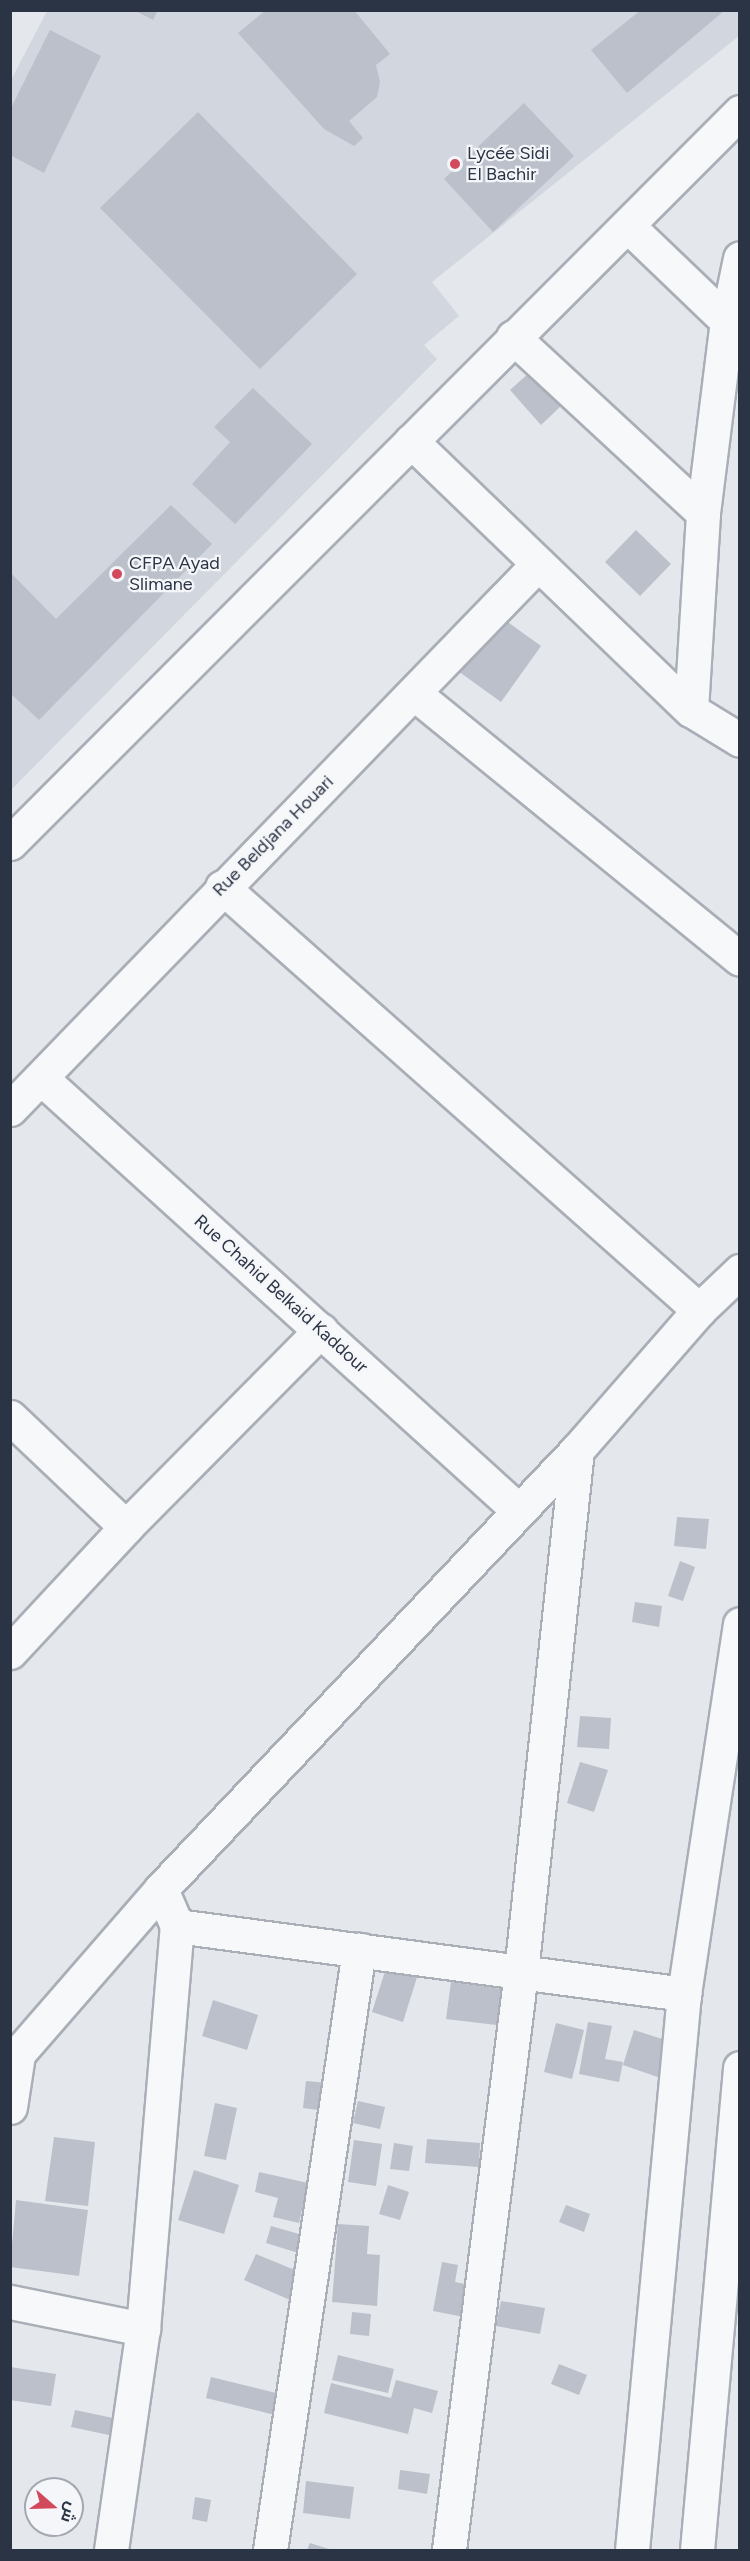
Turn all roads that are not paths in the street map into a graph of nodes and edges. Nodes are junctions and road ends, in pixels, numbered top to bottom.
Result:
1 (740, 112) edge
2 (628, 226) junction
3 (740, 258) edge
4 (727, 321) junction
5 (513, 337) junction
6 (411, 441) junction
7 (703, 513) junction
8 (538, 564) junction
9 (415, 694) junction
10 (691, 710) junction
11 (740, 740) edge
12 (10, 843) edge
13 (222, 887) junction
14 (740, 959) edge
15 (41, 1078) junction
16 (10, 1109) edge
17 (740, 1272) edge
18 (699, 1310) junction
19 (321, 1330) junction
20 (10, 1417) edge
21 (577, 1450) junction
22 (519, 1511) junction
23 (126, 1527) junction
24 (740, 1624) edge
25 (10, 1652) edge
26 (161, 1889) junction
27 (177, 1926) junction
28 (359, 1950) junction
29 (520, 1972) junction
30 (684, 1994) junction
31 (14, 2059) edge
32 (740, 2068) edge
33 (10, 2107) edge
34 (10, 2302) edge
35 (143, 2329) junction
36 (111, 2550) edge
37 (270, 2550) edge
38 (448, 2550) edge
39 (632, 2550) edge
40 (697, 2550) edge

1 - 2 street
2 - 4 street
2 - 5 street
3 - 4 street
4 - 7 street
5 - 6 street
5 - 7 street
6 - 8 street
6 - 12 street
7 - 10 street
8 - 9 street, Rue Beldjana Houari
8 - 10 street
9 - 13 street, Rue Beldjana Houari
9 - 14 street
10 - 11 street
13 - 15 street, Rue Beldjana Houari
13 - 18 street
15 - 16 street, Rue Beldjana Houari
15 - 19 street, Rue Chahid Belkaid Kaddour
17 - 18 street
18 - 21 street
19 - 22 street, Rue Chahid Belkaid Kaddour
19 - 23 street
20 - 23 street
21 - 22 street
21 - 29 street
22 - 26 street
23 - 25 street
24 - 30 street
26 - 27 street
26 - 31 street
27 - 28 street
27 - 35 street
28 - 29 street
28 - 37 street
29 - 30 street
29 - 38 street
30 - 39 street
31 - 33 street
32 - 40 street
34 - 35 street
35 - 36 street

